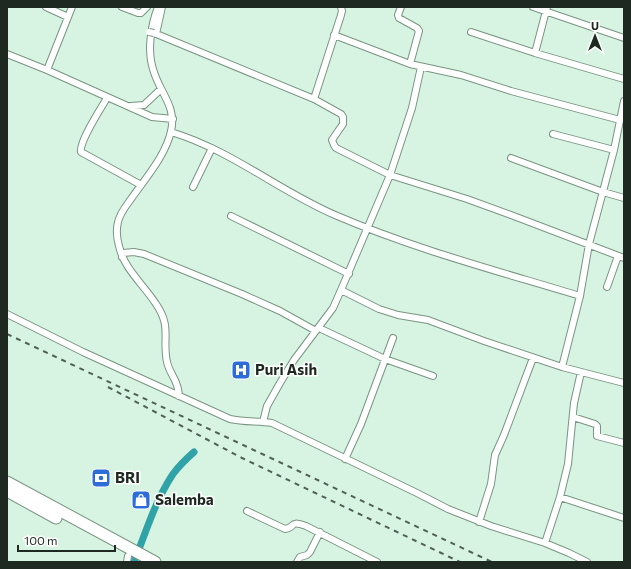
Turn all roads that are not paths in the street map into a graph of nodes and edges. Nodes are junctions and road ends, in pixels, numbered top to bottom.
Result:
1 (46, 7) edge
2 (72, 7) edge
3 (122, 7) edge
4 (147, 7) edge
5 (158, 7) edge
6 (162, 7) edge
7 (341, 7) edge
8 (401, 7) edge
9 (533, 7) edge
10 (546, 10) edge
11 (68, 17) junction
12 (471, 32) dead end
13 (153, 33) junction
14 (334, 35) junction
15 (624, 38) edge
16 (535, 53) junction
17 (7, 54) edge
18 (410, 64) junction
19 (421, 67) junction
20 (47, 70) junction
21 (624, 79) edge
22 (161, 90) junction
23 (107, 98) junction
24 (314, 99) junction
25 (624, 101) edge
26 (126, 106) junction
27 (173, 119) junction
28 (620, 120) junction
29 (171, 132) junction
30 (553, 134) dead end
31 (212, 148) junction
32 (614, 150) junction
33 (511, 158) dead end
34 (390, 175) junction
35 (141, 185) junction
36 (192, 187) dead end
37 (603, 192) junction
38 (624, 198) edge
39 (231, 216) dead end
40 (367, 228) junction
41 (589, 244) junction
42 (125, 254) junction
43 (621, 257) edge
44 (348, 274) junction
45 (607, 287) dead end
46 (341, 290) junction
47 (580, 296) junction
48 (7, 314) edge
49 (317, 330) junction
50 (393, 338) dead end
51 (533, 358) junction
52 (385, 359) junction
53 (562, 367) junction
54 (581, 372) junction
55 (433, 376) dead end
56 (624, 383) edge
57 (179, 396) junction
58 (573, 417) junction
59 (263, 422) junction
60 (624, 443) edge
61 (345, 459) junction
62 (7, 482) edge
63 (7, 491) edge
64 (560, 497) junction
65 (246, 510) dead end
66 (624, 518) edge
67 (479, 522) junction
68 (320, 532) junction
69 (546, 543) junction
70 (130, 556) edge
71 (147, 560) edge
72 (297, 562) edge
73 (376, 562) edge
74 (587, 562) edge

1 - 11 street
2 - 11 street
3 - 4 street
5 - 13 street
6 - 13 street
7 - 14 street
8 - 18 street
9 - 10 street
10 - 15 street
10 - 16 street
11 - 20 street
12 - 16 street
13 - 22 street
13 - 24 street
14 - 18 street
14 - 24 street
16 - 21 street
17 - 20 street
18 - 19 street
19 - 28 street
19 - 34 street
20 - 23 street
22 - 26 street
22 - 27 street
23 - 26 street
23 - 35 street
24 - 34 street
25 - 28 street
26 - 27 street
27 - 29 street
28 - 32 street
29 - 31 street
29 - 35 street
30 - 32 street
31 - 36 street
31 - 40 street
32 - 37 street
33 - 37 street
34 - 40 street
34 - 41 street
35 - 42 street
37 - 38 street
37 - 41 street
39 - 44 street
40 - 44 street
40 - 47 street
41 - 43 street
41 - 47 street
42 - 49 street
42 - 57 street
43 - 45 street
44 - 46 street
46 - 49 street
46 - 51 street
47 - 53 street
48 - 57 street
49 - 52 street
49 - 59 street
50 - 52 street
51 - 53 street
51 - 67 street
52 - 55 street
52 - 61 street
53 - 54 street
54 - 56 street
54 - 58 street
57 - 59 street
58 - 60 street
58 - 64 street
59 - 61 street
61 - 67 street
62 - 70 highway
63 - 70 highway
64 - 66 street
64 - 69 street
65 - 68 street
67 - 69 street
68 - 72 street
68 - 73 street
69 - 74 street
70 - 71 highway

